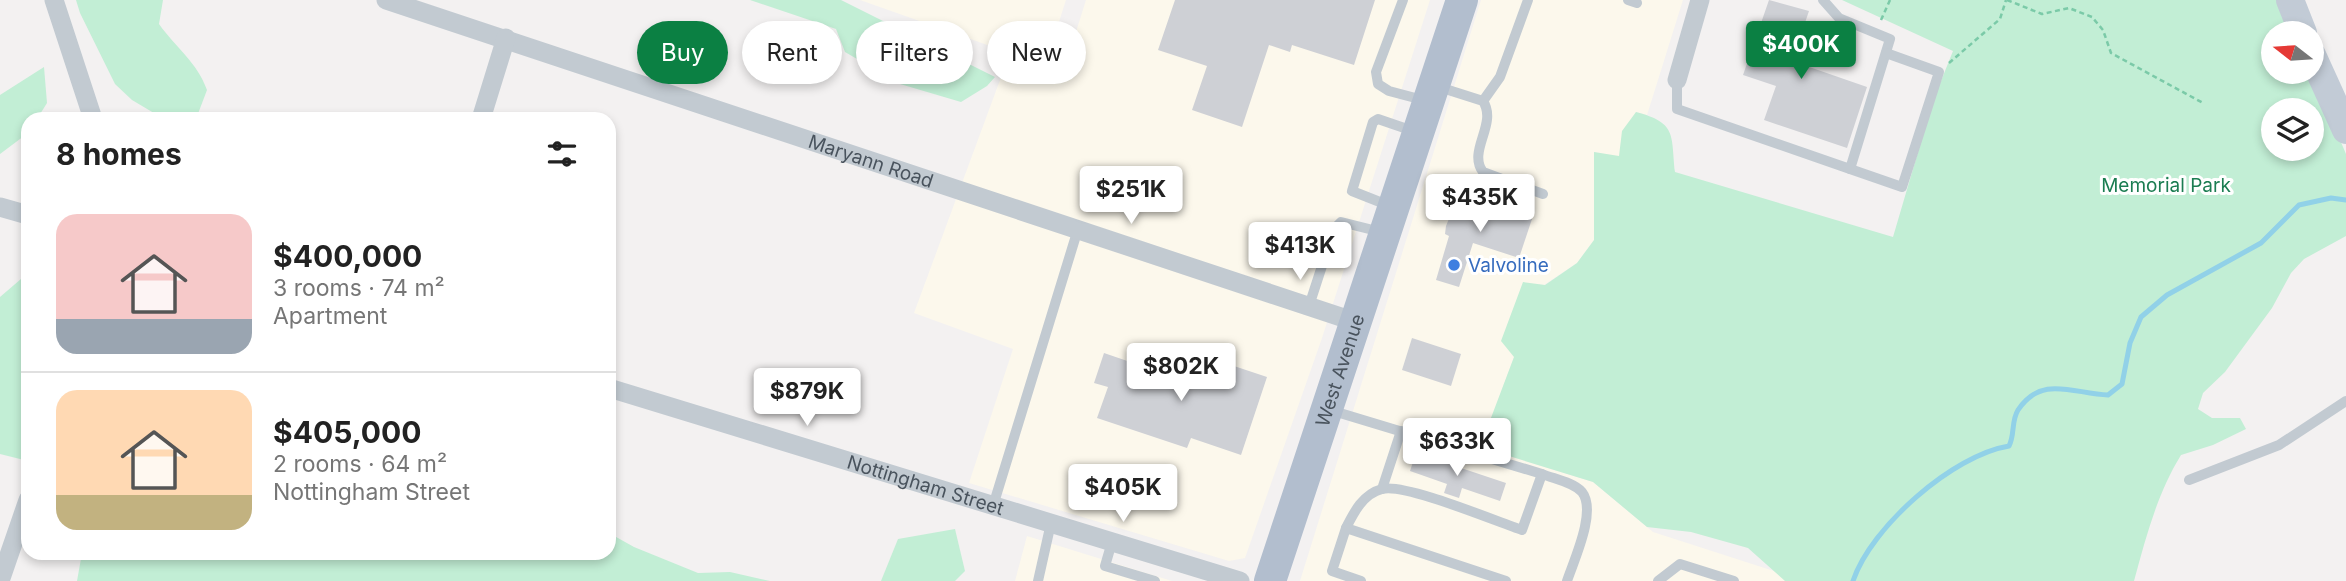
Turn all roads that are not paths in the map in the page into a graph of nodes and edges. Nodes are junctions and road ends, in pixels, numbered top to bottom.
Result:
1 (54, 0) edge
2 (386, 0) edge
3 (1403, 0) edge
4 (1462, 0) edge
5 (1528, 0) edge
6 (1700, 0) edge
7 (1823, 0) edge
8 (2290, 0) edge
9 (2298, 21) edge
10 (506, 38) junction
11 (1886, 53) junction
12 (1677, 80) joint
13 (2324, 81) edge
14 (1432, 93) junction
15 (1483, 101) junction
16 (91, 112) edge
17 (483, 112) edge
18 (2346, 130) edge
19 (1420, 133) junction
20 (1850, 169) junction
21 (1543, 194) dead end
22 (0, 207) edge
23 (21, 213) edge
24 (1390, 220) junction
25 (1078, 229) junction
26 (1309, 306) junction
27 (1356, 322) junction
28 (616, 390) edge
29 (2346, 401) edge
30 (1327, 408) junction
31 (1401, 431) junction
32 (1542, 474) junction
33 (2189, 480) dead end
34 (1382, 489) junction
35 (993, 506) junction
36 (21, 520) edge
37 (1051, 523) junction
38 (1346, 528) junction
39 (1112, 542) junction
40 (0, 581) edge
41 (1038, 581) edge
42 (1156, 581) edge
43 (1240, 581) edge
44 (1270, 581) edge
45 (1362, 581) edge
46 (1506, 581) edge
47 (1567, 581) edge
48 (1658, 581) edge
49 (1734, 581) edge

1 - 16 street
2 - 10 street, Maryann Road
3 - 14 lane
4 - 14 main road, West Avenue
5 - 15 lane
6 - 12 street
7 - 11 lane
8 - 9 street
10 - 17 street
10 - 25 street, Maryann Road
11 - 20 lane
11 - 20 lane
12 - 20 lane
13 - 18 street
14 - 15 lane
14 - 19 main road, West Avenue
15 - 21 lane
19 - 24 main road, West Avenue
19 - 24 lane
22 - 23 street
24 - 26 lane
24 - 27 main road, West Avenue
25 - 26 street, Maryann Road
25 - 35 lane
26 - 27 street, Maryann Road
27 - 30 main road, West Avenue
28 - 35 street, Nottingham Street
29 - 33 lane
30 - 31 lane
30 - 44 main road, West Avenue
31 - 32 lane
31 - 34 lane
32 - 34 lane
32 - 47 lane
34 - 38 lane
35 - 37 street, Nottingham Street
36 - 40 street
37 - 39 street, Nottingham Street
37 - 41 lane
38 - 45 lane
38 - 46 lane
39 - 42 lane
39 - 43 street, Nottingham Street
48 - 49 lane

